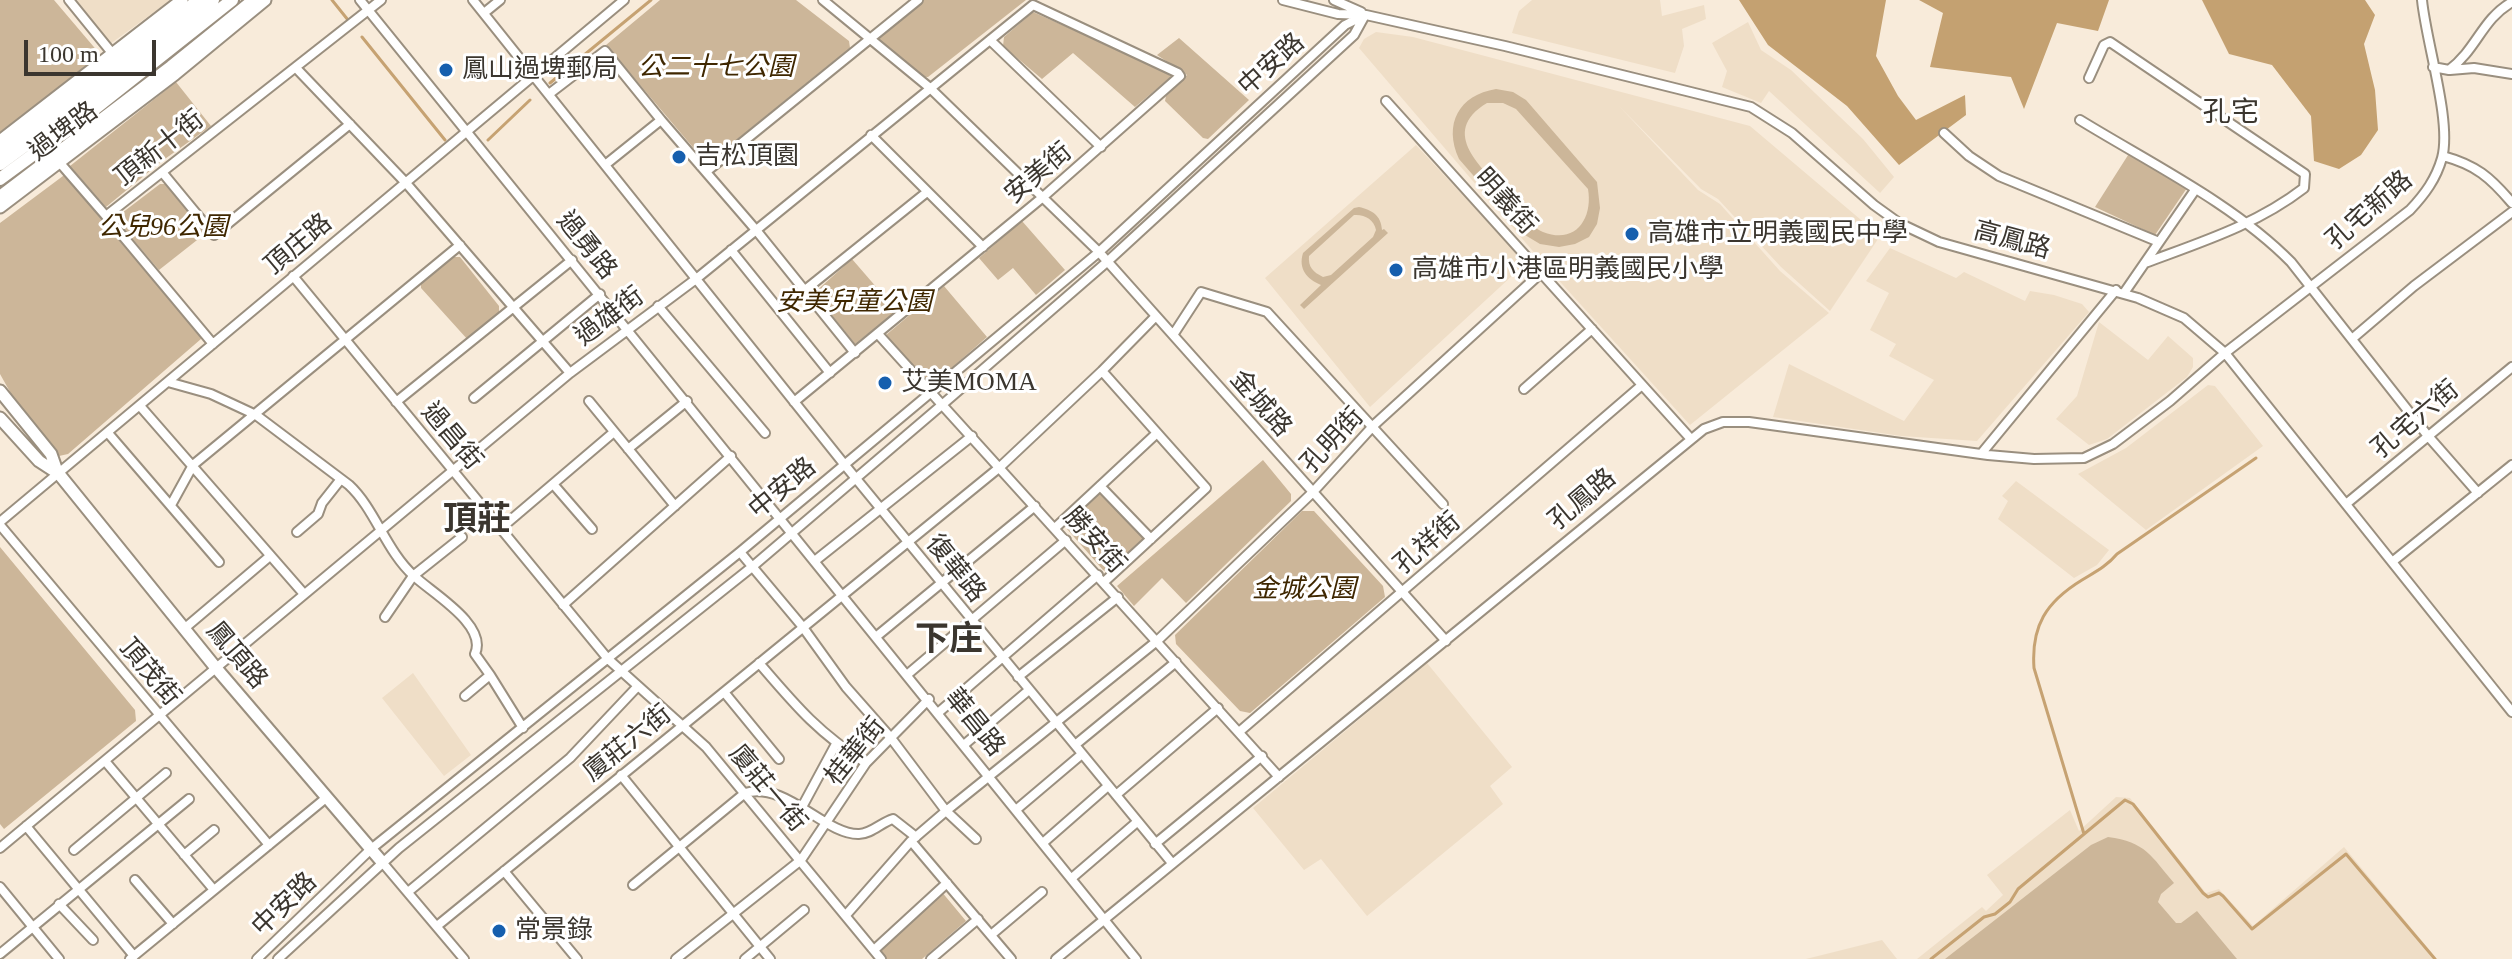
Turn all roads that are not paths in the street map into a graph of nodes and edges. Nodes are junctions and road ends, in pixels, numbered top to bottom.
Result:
1 (69, 0) edge
2 (182, 0) edge
3 (199, 0) edge
4 (213, 0) edge
5 (232, 0) edge
6 (254, 0) edge
7 (265, 0) edge
8 (360, 0) edge
9 (381, 0) edge
10 (473, 0) edge
11 (500, 0) edge
12 (624, 0) edge
13 (823, 0) edge
14 (918, 0) edge
15 (1283, 0) edge
16 (1334, 0) edge
17 (2422, 0) edge
18 (2512, 2) edge
19 (1033, 5) joint
20 (369, 10) junction
21 (484, 13) junction
22 (1366, 15) junction
23 (871, 40) junction
24 (990, 40) junction
25 (112, 53) junction
26 (2433, 67) junction
27 (297, 69) junction
28 (2449, 70) junction
29 (2512, 74) edge
30 (534, 76) junction
31 (2089, 78) dead end
32 (930, 88) junction
33 (549, 94) junction
34 (1386, 101) dead end
35 (661, 120) junction
36 (2080, 120) dead end
37 (350, 124) junction
38 (468, 132) junction
39 (1944, 133) dead end
40 (871, 135) junction
41 (0, 141) edge
42 (1101, 147) junction
43 (0, 151) edge
44 (2443, 156) junction
45 (60, 163) junction
46 (0, 164) edge
47 (605, 165) junction
48 (707, 171) junction
49 (162, 172) junction
50 (0, 179) edge
51 (406, 183) junction
52 (2195, 190) junction
53 (927, 192) junction
54 (0, 197) edge
55 (1043, 197) junction
56 (2512, 203) edge
57 (0, 207) edge
58 (2512, 212) edge
59 (106, 216) junction
60 (2247, 224) junction
61 (756, 230) junction
62 (2159, 242) junction
63 (460, 245) junction
64 (983, 247) junction
65 (731, 250) junction
66 (1099, 252) junction
67 (572, 260) junction
68 (1108, 261) junction
69 (2145, 263) junction
70 (1542, 272) junction
71 (293, 276) junction
72 (696, 279) junction
73 (2311, 287) junction
74 (805, 290) junction
75 (2120, 292) junction
76 (600, 294) junction
77 (658, 306) junction
78 (514, 308) junction
79 (1156, 316) junction
80 (628, 328) junction
81 (1592, 329) junction
82 (878, 334) junction
83 (1173, 335) junction
84 (2353, 338) junction
85 (345, 340) junction
86 (543, 342) junction
87 (213, 344) junction
88 (855, 353) junction
89 (2225, 353) junction
90 (2512, 367) edge
91 (1102, 371) junction
92 (570, 373) junction
93 (830, 373) junction
94 (168, 382) junction
95 (1642, 385) junction
96 (1524, 389) dead end
97 (0, 391) edge
98 (932, 394) junction
99 (474, 398) dead end
100 (589, 401) dead end
101 (687, 401) junction
102 (396, 402) junction
103 (794, 402) junction
104 (943, 404) junction
105 (140, 406) junction
106 (256, 415) junction
107 (0, 418) edge
108 (1374, 425) junction
109 (614, 432) junction
110 (108, 433) junction
111 (765, 433) dead end
112 (1157, 433) junction
113 (972, 436) junction
114 (2428, 436) junction
115 (1690, 438) junction
116 (628, 449) junction
117 (1981, 454) junction
118 (731, 456) junction
119 (844, 464) junction
120 (193, 465) junction
121 (2512, 465) edge
122 (1000, 467) junction
123 (452, 469) junction
124 (59, 474) junction
125 (855, 478) junction
126 (341, 479) junction
127 (553, 484) junction
128 (1100, 486) junction
129 (1312, 493) junction
130 (2478, 493) junction
131 (1443, 504) dead end
132 (2346, 504) junction
133 (171, 505) junction
134 (675, 506) junction
135 (1035, 506) junction
136 (880, 509) junction
137 (781, 517) junction
138 (0, 524) edge
139 (1055, 528) junction
140 (500, 529) junction
141 (592, 529) dead end
142 (379, 531) junction
143 (793, 531) junction
144 (297, 532) dead end
145 (462, 537) dead end
146 (1151, 539) junction
147 (1066, 540) junction
148 (907, 542) junction
149 (740, 552) junction
150 (270, 556) junction
151 (816, 560) junction
152 (219, 562) dead end
153 (2392, 562) junction
154 (752, 567) junction
155 (413, 576) junction
156 (1101, 579) junction
157 (941, 583) junction
158 (843, 593) junction
159 (1402, 593) junction
160 (304, 594) junction
161 (1118, 597) junction
162 (563, 605) junction
163 (385, 617) dead end
164 (971, 619) junction
165 (802, 626) junction
166 (185, 628) junction
167 (877, 636) junction
168 (1157, 641) junction
169 (1446, 641) junction
170 (1002, 657) junction
171 (608, 659) junction
172 (1176, 662) junction
173 (759, 663) junction
174 (216, 668) junction
175 (621, 671) junction
176 (908, 674) junction
177 (490, 675) junction
178 (1018, 677) junction
179 (638, 686) junction
180 (1029, 690) junction
181 (724, 692) junction
182 (465, 696) dead end
183 (929, 699) junction
184 (1218, 708) junction
185 (939, 712) junction
186 (2512, 712) edge
187 (159, 716) junction
188 (1056, 723) junction
189 (683, 725) junction
190 (523, 728) junction
191 (1239, 732) junction
192 (891, 738) junction
193 (836, 744) junction
194 (965, 744) junction
195 (1075, 745) junction
196 (1082, 754) junction
197 (1262, 756) junction
198 (779, 759) dead end
199 (105, 761) junction
200 (866, 763) junction
201 (166, 773) dead end
202 (621, 775) junction
203 (990, 775) junction
204 (1279, 777) junction
205 (1108, 786) junction
206 (745, 793) junction
207 (1116, 795) junction
208 (136, 798) junction
209 (326, 798) junction
210 (189, 799) dead end
211 (802, 807) junction
212 (1017, 809) junction
213 (946, 811) junction
214 (827, 822) junction
215 (1137, 822) junction
216 (158, 824) junction
217 (26, 826) junction
218 (214, 830) dead end
219 (914, 839) junction
220 (976, 839) dead end
221 (1044, 842) junction
222 (1155, 844) junction
223 (269, 845) junction
224 (679, 847) junction
225 (0, 848) edge
226 (371, 849) junction
227 (74, 850) dead end
228 (184, 855) junction
229 (801, 860) junction
230 (382, 862) junction
231 (1172, 863) junction
232 (504, 871) junction
233 (1073, 877) junction
234 (135, 880) dead end
235 (947, 883) junction
236 (633, 885) dead end
237 (0, 887) edge
238 (78, 888) junction
239 (214, 890) junction
240 (408, 892) junction
241 (1042, 892) dead end
242 (59, 904) junction
243 (804, 910) dead end
244 (733, 914) junction
245 (846, 915) junction
246 (1105, 918) junction
247 (978, 919) junction
248 (173, 924) junction
249 (32, 926) junction
250 (437, 926) junction
251 (991, 935) junction
252 (93, 940) dead end
253 (760, 947) junction
254 (874, 950) junction
255 (0, 954) edge
256 (132, 957) edge
257 (59, 959) edge
258 (257, 959) edge
259 (278, 959) edge
260 (464, 959) edge
261 (577, 959) edge
262 (676, 959) edge
263 (745, 959) edge
264 (770, 959) edge
265 (881, 959) edge
266 (931, 959) edge
267 (1011, 959) edge
268 (1056, 959) edge
269 (1136, 959) edge

1 - 25 street
2 - 25 main road, 過埤路
3 - 43 highway
4 - 46 highway
5 - 50 highway
6 - 54 highway
7 - 45 main road, 過埤路
8 - 20 street, 過勇路
9 - 20 street, 頂新十街
10 - 21 street, 復華路
11 - 21 street
12 - 30 street, 頂庄路
13 - 23 street, 金城路
14 - 23 street
15 - 22 street, 高鳳路
16 - 22 street, 高鳳路
17 - 26 street, 孔宅新路
18 - 28 street
19 - 24 street, 過雄街
19 - 42 street, 安美街
20 - 27 street, 頂新十街
20 - 38 street, 過勇路
21 - 30 street, 復華路
22 - 66 street, 中安路
22 - 68 street, 中安路
22 - 75 street, 高鳳路
23 - 32 street, 金城路
23 - 48 street
24 - 32 street, 過雄街
24 - 42 street
25 - 41 main road, 過埤路
26 - 28 street
26 - 44 street, 孔宅新路
27 - 37 street
27 - 49 street, 頂新十街
28 - 29 street
30 - 33 street, 復華路
30 - 38 street, 頂庄路
31 - 60 street
32 - 40 street, 過雄街
32 - 55 street, 金城路
33 - 35 street
33 - 47 street, 復華路
34 - 70 street, 明義街
35 - 47 street
35 - 48 street
36 - 52 street
37 - 49 street
37 - 51 street
38 - 51 street, 頂庄路
38 - 67 street, 過勇路
39 - 62 street
40 - 53 street
40 - 61 street, 過雄街
42 - 55 street, 安美街
44 - 56 street
44 - 73 street, 孔宅新路
45 - 57 main road, 過埤路
45 - 59 street
47 - 72 street, 復華路
48 - 61 street
49 - 59 street, 頂新十街
51 - 63 street
51 - 71 street, 頂庄路
52 - 60 street
52 - 62 street
53 - 64 street
53 - 74 street
55 - 64 street, 安美街
55 - 66 street, 金城路
58 - 84 street
59 - 87 street, 頂新十街
60 - 69 street
60 - 73 street
61 - 65 street, 過雄街
61 - 74 street
62 - 69 street
63 - 78 street
63 - 85 street
64 - 82 street, 安美街
65 - 72 street, 過雄街
65 - 93 street
66 - 68 street, 金城路
66 - 98 street, 中安路
67 - 76 street, 過勇路
67 - 78 street
68 - 79 street, 金城路
68 - 104 street, 中安路
69 - 75 street
70 - 81 street, 明義街
70 - 108 street, 孔明街
71 - 85 street, 過昌街
71 - 87 street, 頂庄路
72 - 77 street, 過雄街
72 - 103 street, 復華路
73 - 84 street
73 - 89 street, 孔宅新路
74 - 88 street
75 - 89 street, 高鳳路
75 - 117 street
76 - 80 street, 過勇路
76 - 86 street
77 - 80 street, 過雄街
77 - 111 street
78 - 86 street
78 - 102 street
79 - 83 street, 金城路
79 - 91 street, 廈莊六街
80 - 92 street, 過雄街
80 - 101 street, 過勇路
81 - 95 street, 明義街
81 - 96 street
82 - 88 street, 安美街
82 - 98 street, 勝安街
83 - 108 street
83 - 129 street, 金城路
84 - 114 street
85 - 102 street, 過昌街
85 - 106 street
86 - 92 street
86 - 99 street
87 - 94 street, 頂庄路
88 - 93 street, 安美街
89 - 117 street, 孔鳳路
89 - 132 street, 高鳳路
90 - 114 street, 孔宅六街
91 - 112 street
91 - 122 street, 廈莊六街
92 - 123 street, 過雄街
93 - 103 street, 安美街
94 - 105 street, 頂庄路
94 - 106 street
95 - 115 street, 明義街
95 - 159 street, 孔祥街
97 - 124 main road, 鳳頂路
98 - 104 street, 勝安街
98 - 119 street, 中安路
100 - 109 street
101 - 116 street
101 - 118 street, 過勇路
102 - 123 street, 過昌街
103 - 119 street, 復華路
104 - 113 street, 勝安街
104 - 125 street, 中安路
105 - 110 street, 頂庄路
105 - 120 street
106 - 120 street
106 - 126 street
107 - 124 main road, 鳳頂路
108 - 129 street, 孔明街
108 - 131 street
109 - 116 street
109 - 127 street
110 - 124 street, 頂庄路
110 - 133 street
112 - 128 street
112 - 146 street
113 - 122 street, 勝安街
113 - 136 street
114 - 130 street
114 - 132 street, 孔宅六街
115 - 117 street, 孔鳳路
115 - 169 street, 孔鳳路
116 - 134 street
118 - 134 street
118 - 137 street, 過勇路
119 - 125 street, 復華路
119 - 137 street, 中安路
120 - 133 street
120 - 150 street
121 - 130 street
122 - 135 street, 勝安街
122 - 148 street, 廈莊六街
123 - 140 street, 過昌街
123 - 142 street, 過雄街
124 - 138 street, 頂庄路
124 - 166 main road, 鳳頂路
125 - 136 street, 復華路
125 - 143 street, 中安路
126 - 142 street
126 - 144 street
127 - 140 street
127 - 141 street
128 - 139 street
128 - 146 street
129 - 159 street, 金城路
129 - 168 street, 孔明街
130 - 153 street
132 - 153 street, 高鳳路
133 - 152 street
134 - 162 street
135 - 139 street, 勝安街
135 - 157 street
136 - 148 street, 復華路
136 - 151 street
137 - 143 street, 華昌路
137 - 149 street, 中安路
138 - 187 street, 頂茂街
139 - 147 street, 勝安街
140 - 162 street, 過昌街
142 - 155 street
142 - 160 street, 過雄街
143 - 151 street, 華昌路
143 - 154 street, 中安路
145 - 155 street
146 - 156 street
147 - 156 street, 勝安街
147 - 164 street
148 - 157 street, 復華路
148 - 158 street, 廈莊六街
149 - 154 street
149 - 171 street, 中安路
150 - 160 street
150 - 166 street
151 - 158 street, 華昌路
153 - 186 street, 高鳳路
154 - 165 street
154 - 175 street, 中安路
155 - 163 street
155 - 177 street
156 - 161 street, 勝安街
156 - 170 street
157 - 164 street, 復華路
157 - 167 street
158 - 165 street, 廈莊六街
158 - 167 street, 華昌路
159 - 169 street, 金城路
159 - 191 street, 孔祥街
160 - 174 street, 過雄街
161 - 168 street, 勝安街
161 - 178 street
162 - 171 street, 過昌街
164 - 170 street, 復華路
164 - 176 street
165 - 173 street, 廈莊六街
165 - 192 street
166 - 174 main road, 鳳頂路
167 - 176 street, 華昌路
168 - 172 street, 勝安街
168 - 188 street, 孔明街
169 - 204 street, 孔鳳路
170 - 178 street, 復華路
170 - 185 street
171 - 175 street, 廈莊一街
171 - 190 street, 中安路
172 - 184 street, 勝安街
172 - 195 street
173 - 181 street, 廈莊六街
173 - 193 street
174 - 187 street, 過雄街
174 - 209 main road, 鳳頂路
175 - 179 street, 廈莊一街
175 - 230 street, 中安路
176 - 183 street, 華昌路
177 - 182 street
177 - 190 street
178 - 180 street, 復華路
179 - 189 street, 廈莊一街
179 - 240 street
180 - 188 street, 復華路
180 - 194 street
181 - 189 street, 廈莊六街
181 - 198 street
183 - 185 street, 華昌路
183 - 192 street, 桂華街
184 - 191 street, 勝安街
184 - 207 street
185 - 194 street, 華昌路
187 - 199 street, 過雄街
187 - 223 street, 頂茂街
188 - 195 street, 復華路
188 - 203 street, 孔明街
189 - 202 street, 廈莊六街
189 - 206 street, 廈莊一街
190 - 226 street, 中安路
191 - 197 street, 勝安街
192 - 200 street, 桂華街
192 - 213 street
193 - 200 street
193 - 211 street
194 - 203 street, 華昌路
195 - 196 street, 復華路
196 - 205 street, 復華路
196 - 212 street
197 - 204 street, 勝安街
197 - 222 street
199 - 208 street
199 - 217 street, 過雄街
200 - 214 street, 桂華街
201 - 208 street
202 - 224 street
202 - 232 street, 廈莊六街
203 - 212 street, 華昌路
203 - 213 street, 孔明街
204 - 231 street, 孔鳳路
205 - 207 street, 復華路
205 - 221 street
206 - 211 street
206 - 224 street
206 - 229 street, 廈莊一街
207 - 215 street, 復華路
208 - 216 street
208 - 227 street
209 - 223 street
209 - 226 main road, 鳳頂路
210 - 216 street
211 - 214 street
212 - 221 street, 華昌路
213 - 219 street, 孔明街
213 - 220 street
214 - 219 street
214 - 229 street, 桂華街
215 - 222 street, 復華路
215 - 233 street
216 - 228 street
216 - 238 street
217 - 225 street, 過雄街
217 - 238 street
218 - 228 street
219 - 235 street
219 - 245 street, 孔明街
221 - 233 street, 華昌路
222 - 231 street, 復華路
223 - 239 street
224 - 236 street
224 - 244 street
226 - 230 main road, 鳳頂路
226 - 258 street, 中安路
228 - 239 street
229 - 244 street, 桂華街
229 - 245 street, 廈莊一街
230 - 240 street
230 - 259 street, 中安路
231 - 246 street, 孔鳳路
232 - 250 street, 廈莊六街
232 - 261 street
233 - 246 street, 華昌路
234 - 248 street
235 - 247 street
235 - 254 street
237 - 249 street
238 - 242 street
238 - 256 street
239 - 248 street
240 - 250 street
241 - 251 street
242 - 249 street
242 - 252 street
243 - 253 street
244 - 253 street
244 - 262 street, 桂華街
245 - 254 street, 廈莊一街
246 - 268 street, 孔鳳路
246 - 269 street, 華昌路
247 - 251 street
247 - 266 street
248 - 256 street
249 - 255 street
249 - 257 street
250 - 260 street
251 - 267 street
253 - 263 street
253 - 264 street
254 - 265 street, 廈莊一街

